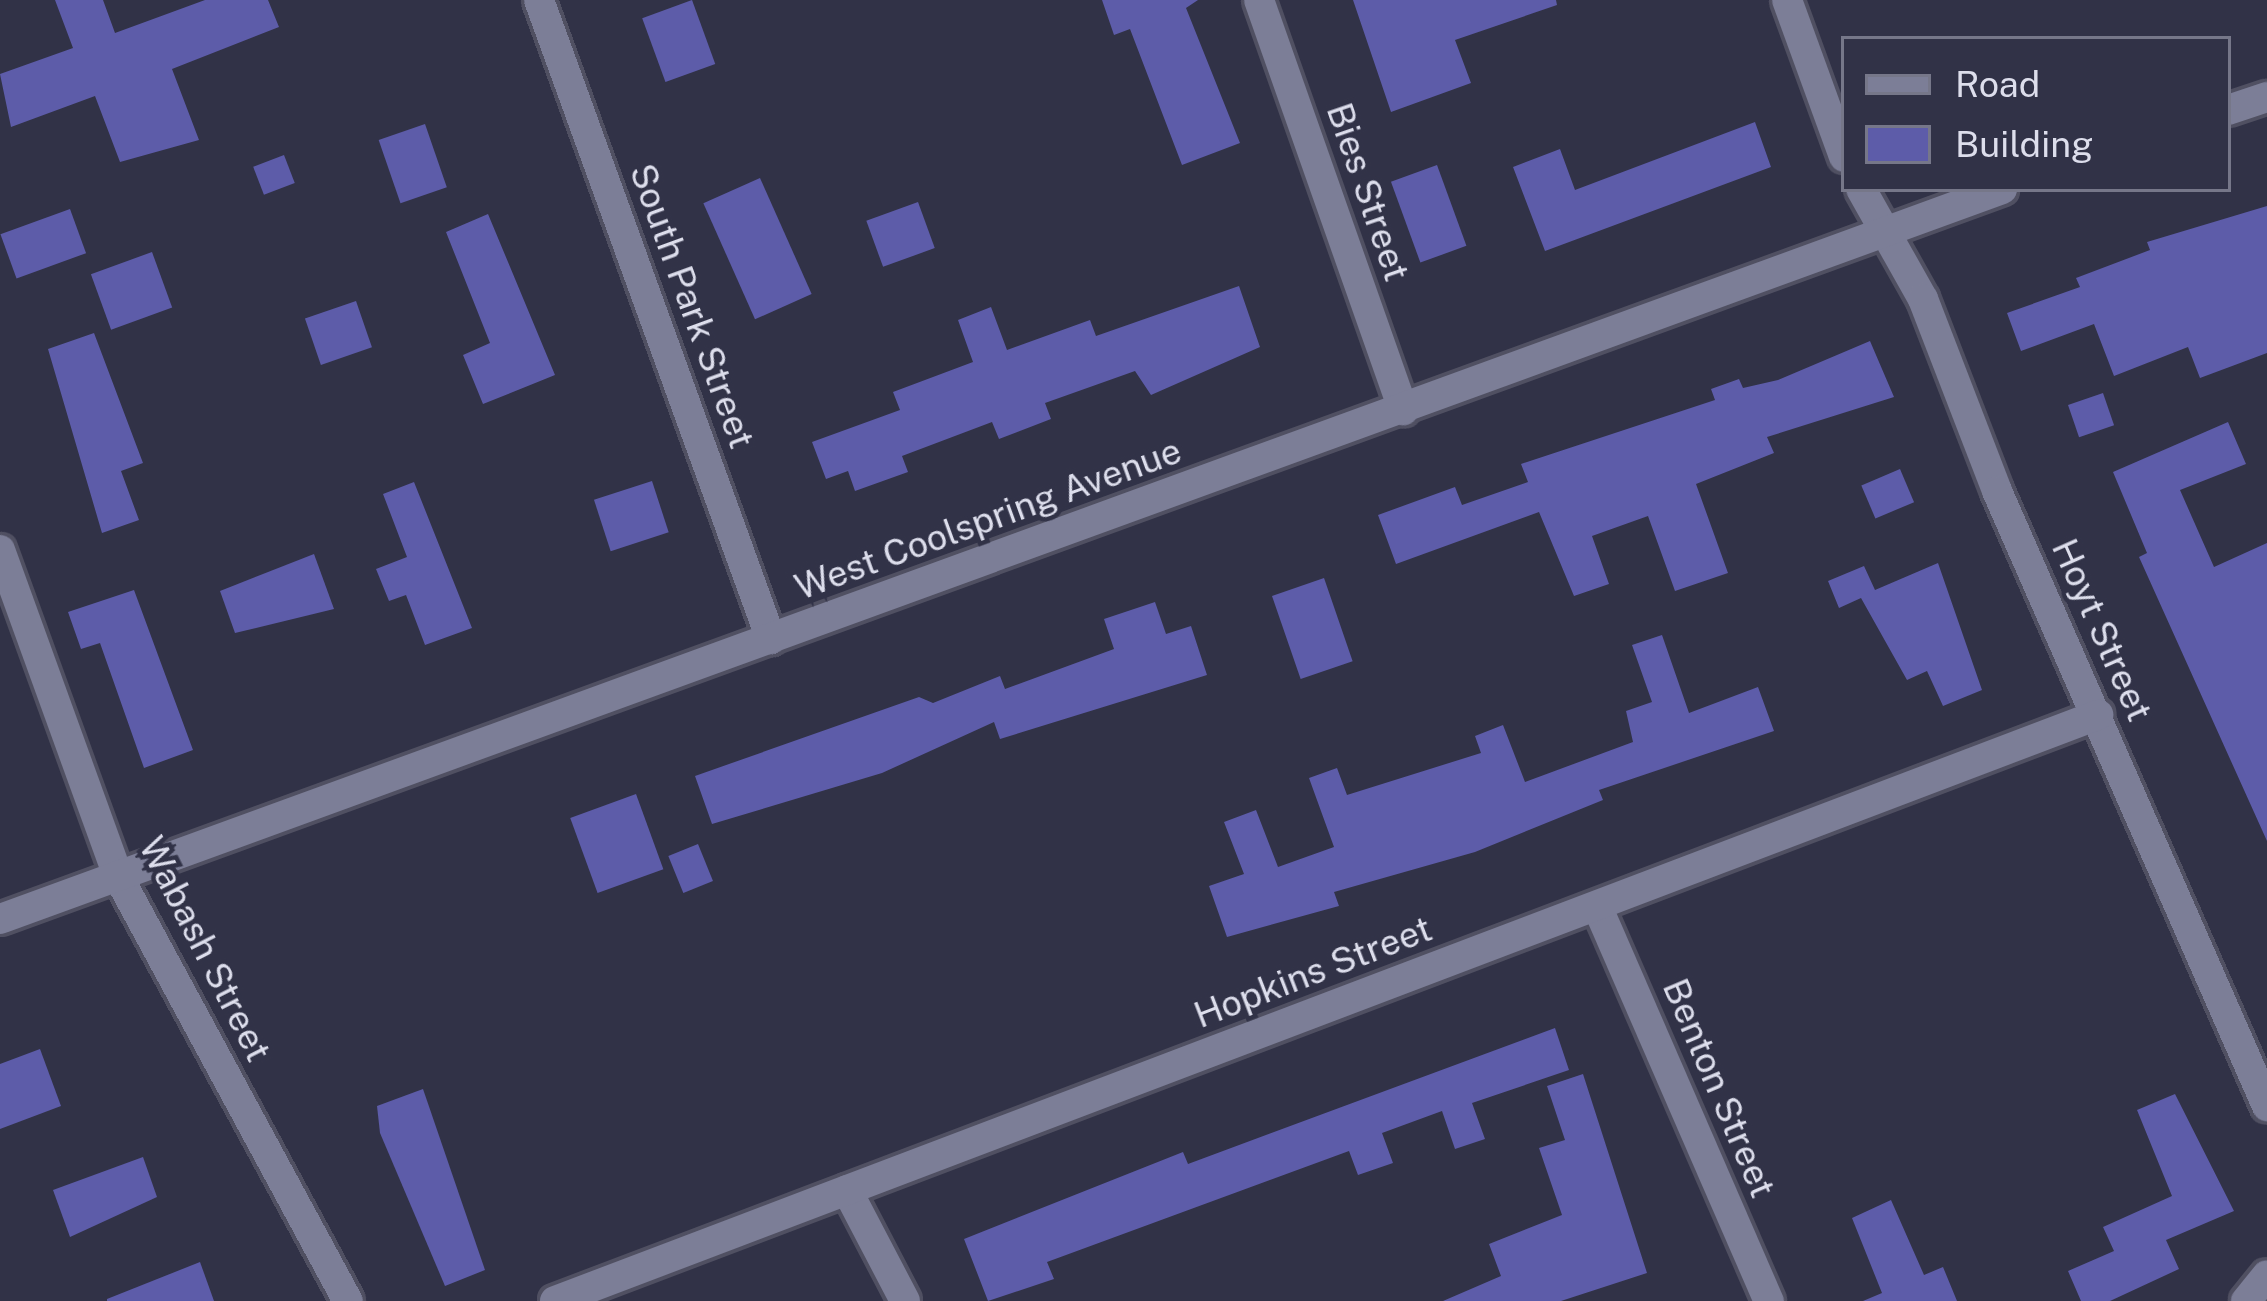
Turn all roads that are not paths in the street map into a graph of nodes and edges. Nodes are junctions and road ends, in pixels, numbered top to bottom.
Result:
1 (539, 0) edge
2 (1259, 0) edge
3 (1787, 0) edge
4 (2267, 97) edge
5 (2231, 109) edge
6 (1841, 150) edge
7 (1863, 192) edge
8 (1993, 192) edge
9 (1883, 230) junction
10 (1403, 410) junction
11 (0, 550) edge
12 (771, 639) junction
13 (2098, 715) junction
14 (118, 876) junction
15 (1597, 906) junction
16 (0, 919) edge
17 (2267, 1106) edge
18 (847, 1190) junction
19 (2267, 1275) edge
20 (348, 1301) edge
21 (555, 1301) edge
22 (905, 1301) edge
23 (1769, 1301) edge
24 (2246, 1301) edge

1 - 12 street, South Park Street
2 - 10 street, Bies Street
3 - 6 street
4 - 5 street
7 - 9 street, Hoyt Street
8 - 9 street, West Coolspring Avenue
9 - 10 street, West Coolspring Avenue
9 - 13 street, Hoyt Street
10 - 12 street, West Coolspring Avenue
11 - 14 street, Wabash Street
12 - 14 street, West Coolspring Avenue
13 - 15 street, Hopkins Street
13 - 17 street, Hoyt Street
14 - 16 street, West Coolspring Avenue
14 - 20 street, Wabash Street
15 - 18 street, Hopkins Street
15 - 23 street, Benton Street
18 - 21 street, Hopkins Street
18 - 22 street
19 - 24 street

